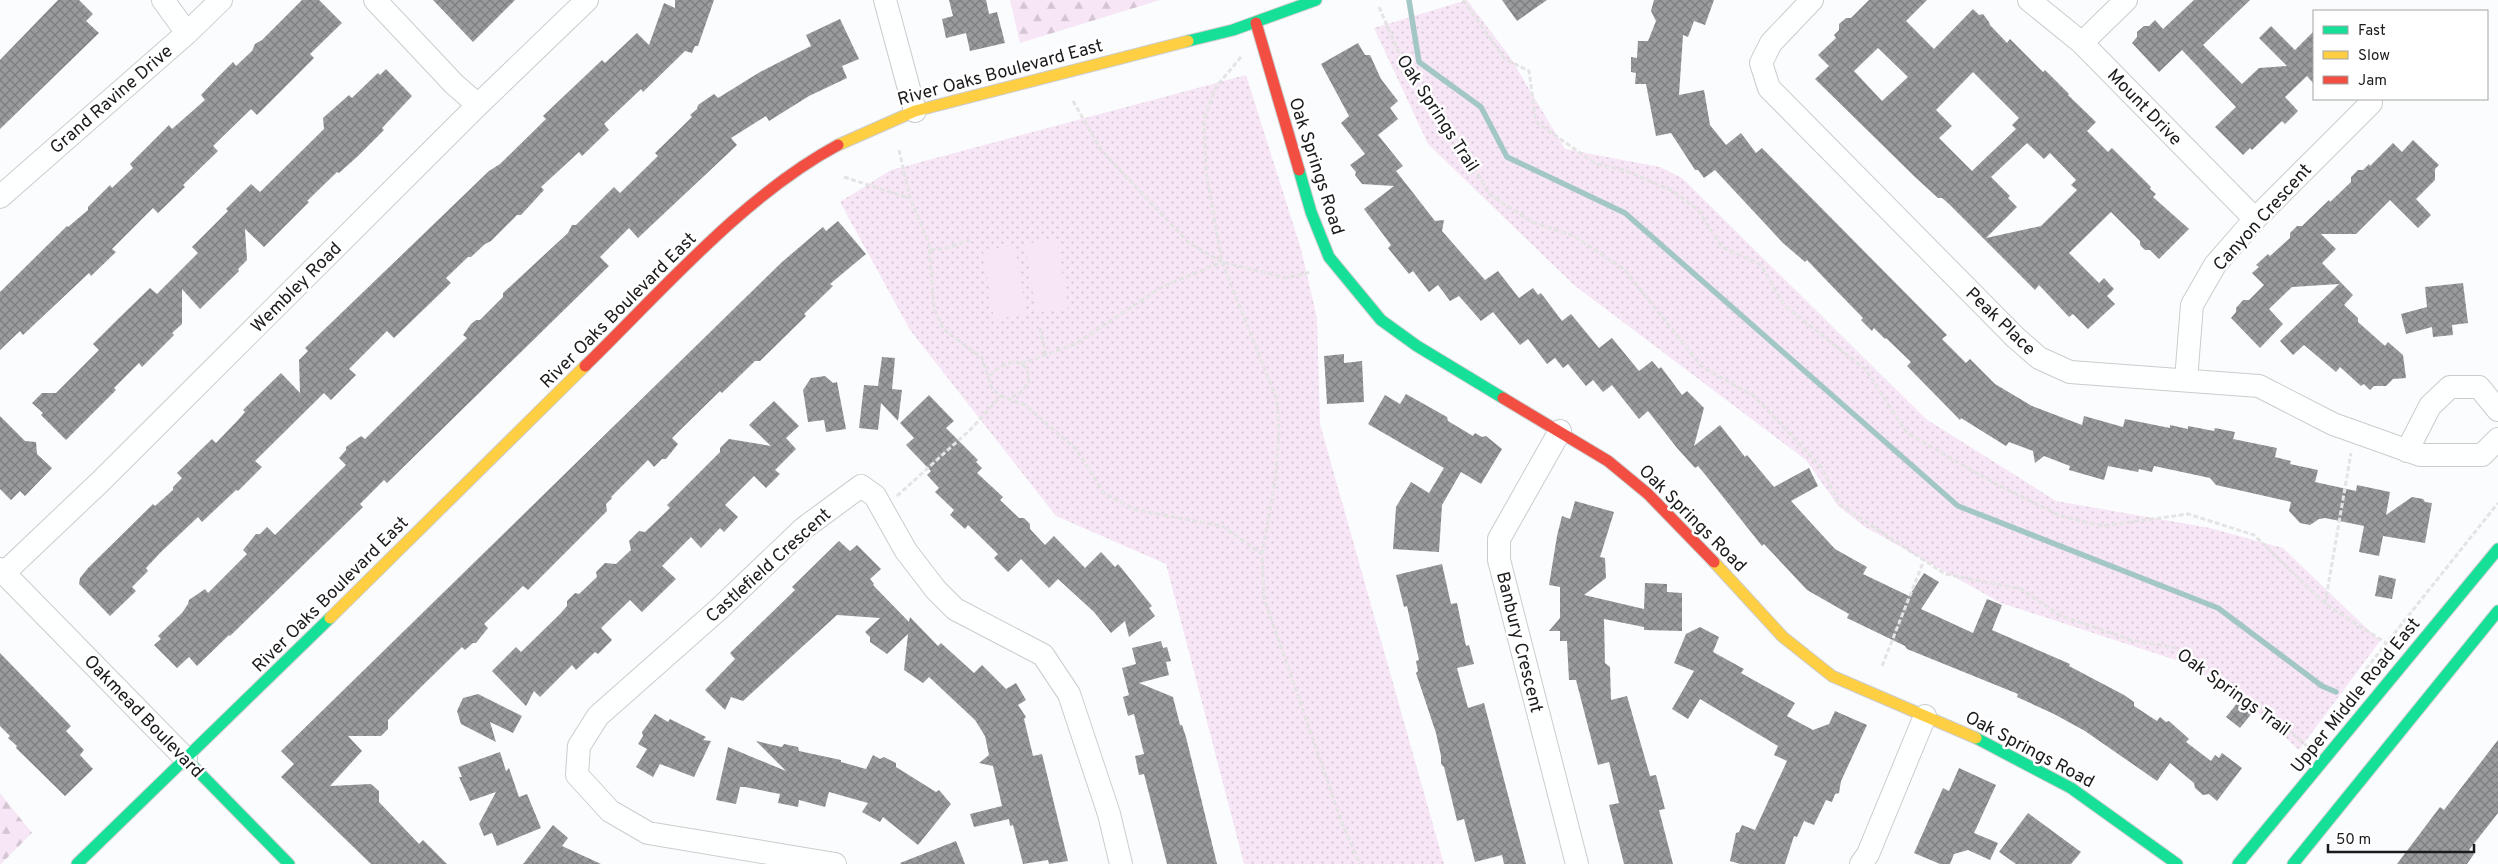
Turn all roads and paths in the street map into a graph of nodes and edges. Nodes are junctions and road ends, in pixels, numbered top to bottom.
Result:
1 (163, 0) edge
2 (221, 0) edge
3 (375, 0) edge
4 (587, 0) edge
5 (885, 0) edge
6 (1316, 0) edge
7 (1463, 0) edge
8 (1812, 0) edge
9 (2029, 0) edge
10 (2126, 0) edge
11 (1379, 7) dead end
12 (1256, 23) junction
13 (187, 33) junction
14 (2082, 43) junction
15 (1241, 57) dead end
16 (1073, 101) dead end
17 (2371, 103) dead end
18 (478, 105) junction
19 (915, 111) junction
20 (899, 150) dead end
21 (844, 177) dead end
22 (0, 197) edge
23 (910, 198) junction
24 (2255, 219) junction
25 (970, 240) dead end
26 (930, 250) junction
27 (1222, 262) junction
28 (1310, 272) dead end
29 (1040, 328) dead end
30 (1046, 355) junction
31 (1021, 364) junction
32 (989, 376) junction
33 (2186, 380) junction
34 (1001, 396) junction
35 (1008, 399) junction
36 (2498, 410) edge
37 (1560, 431) junction
38 (2498, 439) edge
39 (2407, 451) junction
40 (2352, 453) dead end
41 (882, 509) junction
42 (2498, 549) edge
43 (1262, 554) junction
44 (1924, 560) junction
45 (2, 571) edge
46 (2324, 604) junction
47 (2498, 611) edge
48 (2386, 643) dead end
49 (1882, 666) dead end
50 (1925, 716) junction
51 (2308, 746) dead end
52 (186, 759) junction
53 (77, 864) edge
54 (289, 864) edge
55 (834, 864) edge
56 (1121, 864) edge
57 (1360, 864) edge
58 (1577, 864) edge
59 (1861, 864) edge
60 (2177, 864) edge
61 (2238, 864) edge
62 (2294, 864) edge

1 - 13 street
2 - 13 street, Grand Ravine Drive
3 - 18 street
4 - 18 street, Wembley Road
5 - 19 street
6 - 12 street, River Oaks Boulevard East
7 - 46 path
8 - 33 street, Peak Place
9 - 14 street, Mount Drive
10 - 14 street
11 - 44 path, Oak Springs Trail
12 - 19 street, River Oaks Boulevard East
12 - 37 street, Oak Springs Road
13 - 22 street, Grand Ravine Drive
14 - 24 street, Mount Drive
15 - 27 path
16 - 27 path
17 - 24 street, Canyon Crescent
18 - 45 street, Wembley Road
19 - 52 street, River Oaks Boulevard East
20 - 23 path
21 - 23 path
23 - 26 path
24 - 33 street, Canyon Crescent
25 - 26 path
26 - 32 path
27 - 28 path
27 - 30 path
27 - 43 path
29 - 30 path
30 - 31 path
31 - 32 path
31 - 35 path
32 - 34 path
33 - 39 street, Peak Place
34 - 35 path
34 - 41 path
35 - 43 path
36 - 39 street
37 - 50 street, Oak Springs Road
37 - 58 street, Banbury Crescent
38 - 39 street, Peak Place
40 - 46 path
41 - 55 street, Castlefield Crescent
41 - 56 street, Castlefield Crescent
42 - 61 street, Upper Middle Road East
43 - 57 path
44 - 49 path
44 - 51 path, Oak Springs Trail
45 - 52 street, Oakmead Boulevard
46 - 48 path
47 - 62 street
50 - 59 street
50 - 60 street, Oak Springs Road
52 - 53 street, River Oaks Boulevard East
52 - 54 street, Oakmead Boulevard

